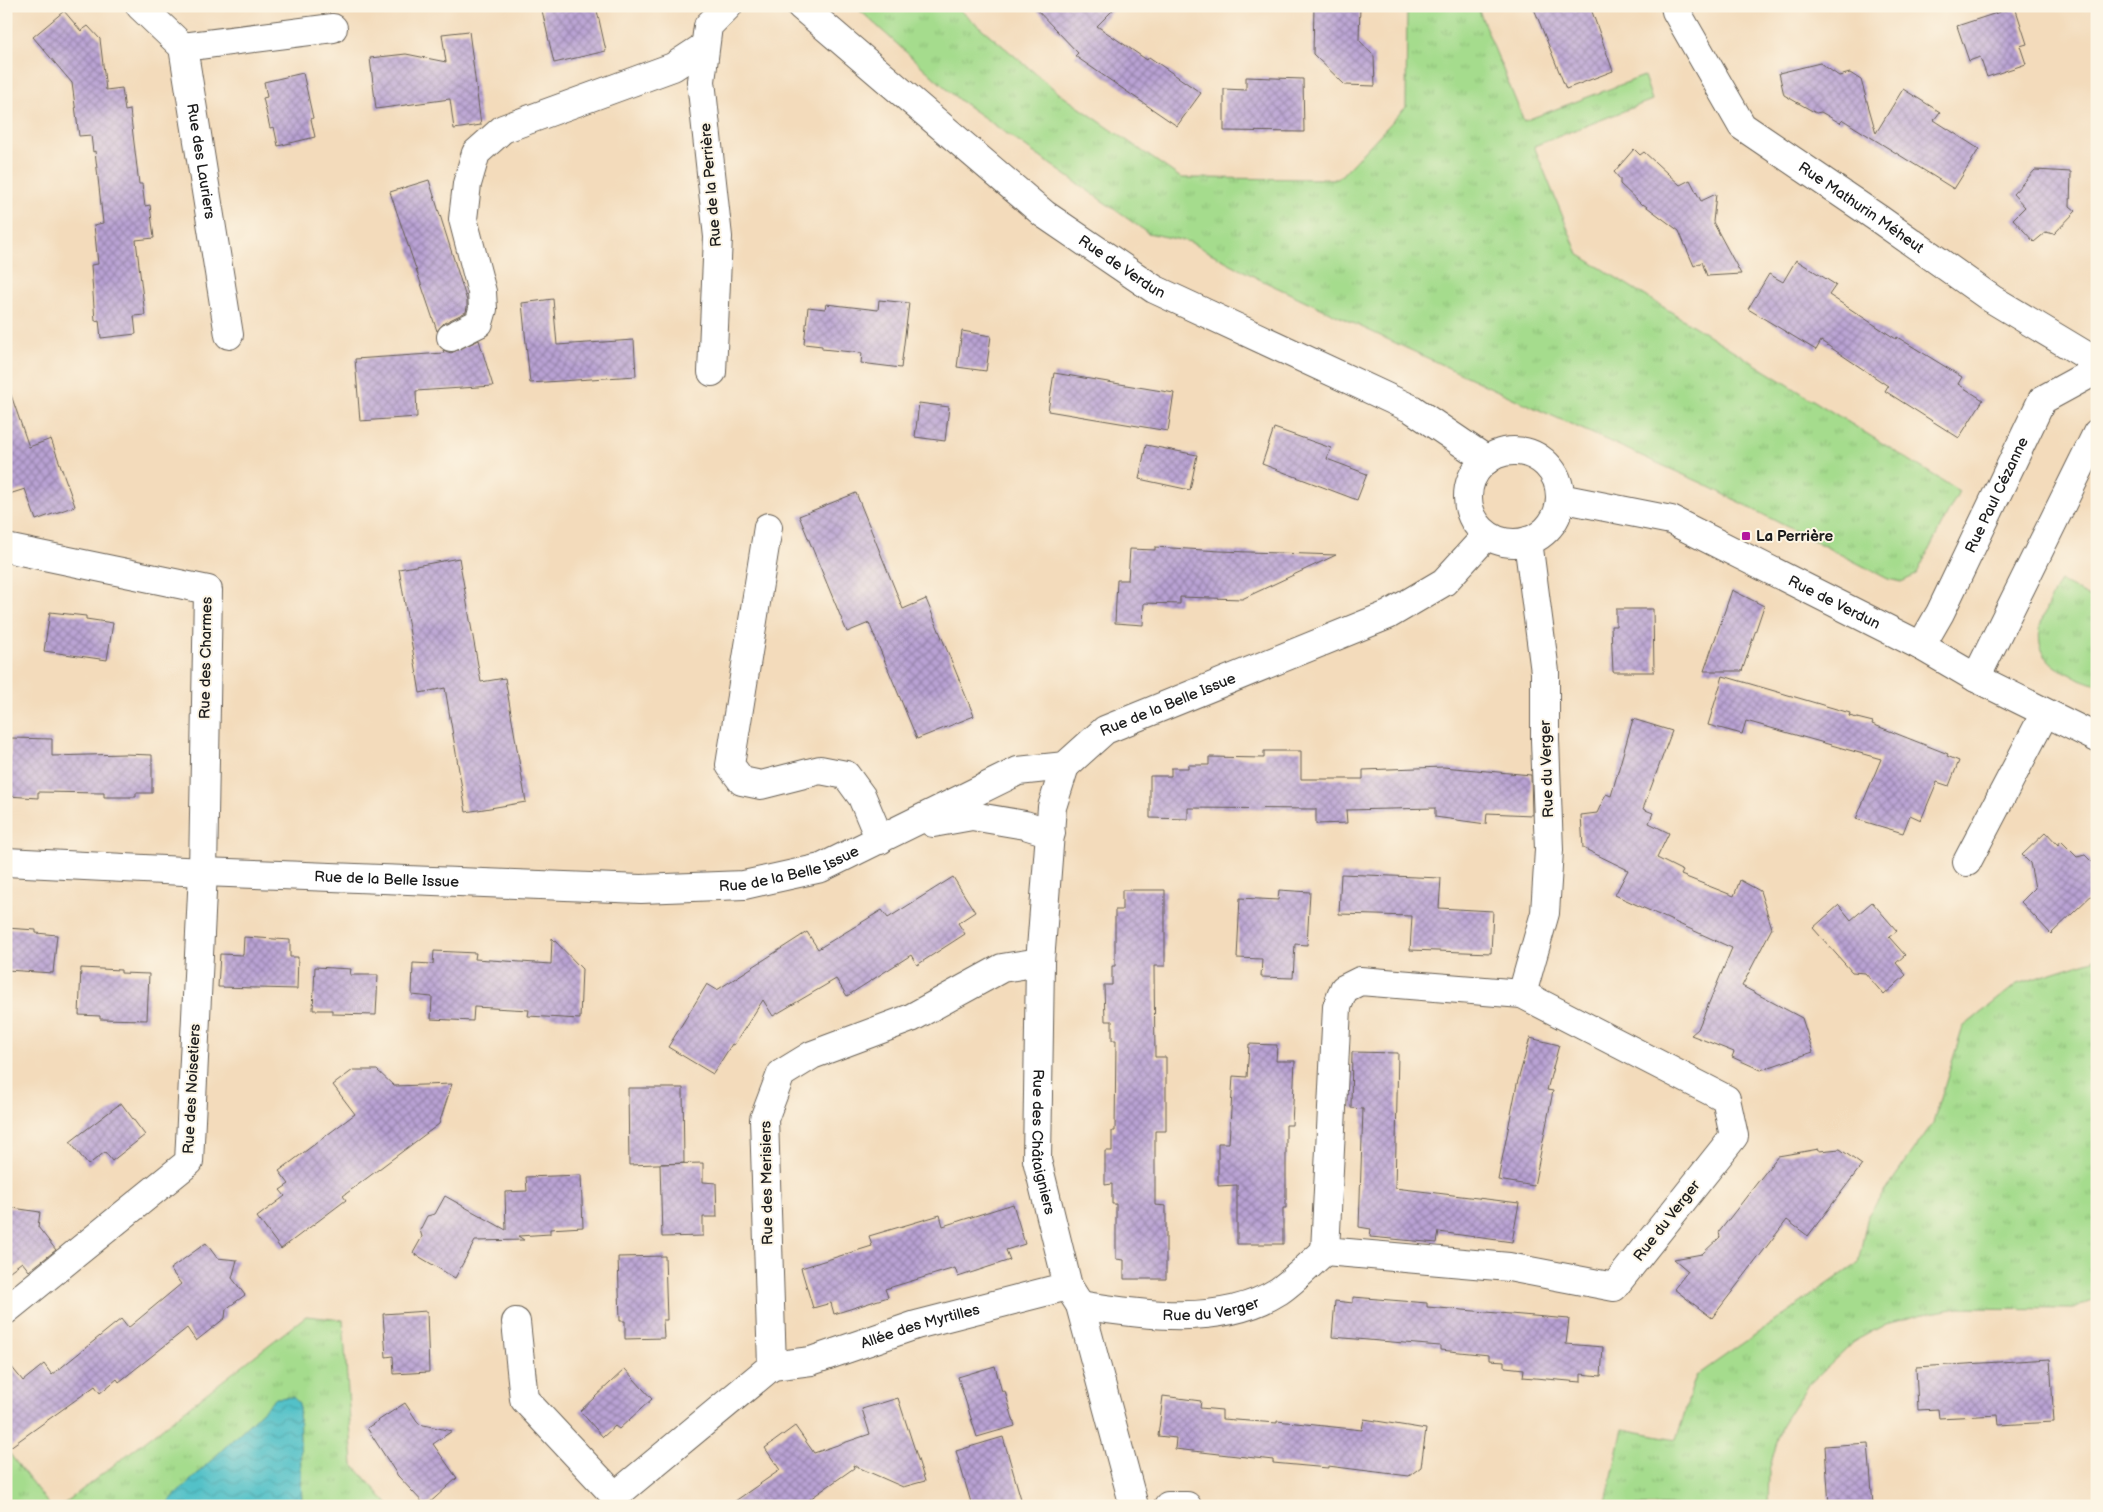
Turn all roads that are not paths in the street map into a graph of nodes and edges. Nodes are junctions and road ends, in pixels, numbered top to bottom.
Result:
1 (140, 6) edge
2 (728, 6) edge
3 (801, 6) edge
4 (1675, 6) edge
5 (333, 28) dead end
6 (706, 46) junction
7 (184, 47) junction
8 (229, 335) dead end
9 (451, 337) dead end
10 (2097, 362) edge
11 (2097, 370) edge
12 (712, 372) dead end
13 (2097, 433) edge
14 (1487, 460) junction
15 (1560, 498) junction
16 (768, 527) dead end
17 (1487, 535) junction
18 (1528, 541) junction
19 (6, 548) edge
20 (1921, 646) junction
21 (1976, 678) junction
22 (2046, 713) junction
23 (2097, 738) edge
24 (1065, 766) junction
25 (1051, 833) junction
26 (890, 835) junction
27 (6, 862) edge
28 (1967, 862) dead end
29 (202, 872) junction
30 (1040, 962) junction
31 (1522, 994) junction
32 (1325, 1251) junction
33 (1074, 1295) junction
34 (6, 1310) edge
35 (516, 1322) dead end
36 (772, 1366) junction
37 (614, 1501) edge
38 (1134, 1506) edge
39 (1168, 1506) edge
40 (1187, 1506) edge

1 - 7 street
2 - 6 street, Rue de la Perrière
3 - 14 street, Rue de Verdun
4 - 10 street, Rue Mathurin Méheut
5 - 7 street
6 - 9 street
6 - 12 street, Rue de la Perrière
7 - 8 street, Rue des Lauriers
11 - 20 street, Rue Paul Cézanne
13 - 21 street
14 - 15 street
14 - 17 street
15 - 18 street
15 - 20 street, Rue de Verdun
16 - 26 street
17 - 18 street
17 - 24 street, Rue de la Belle Issue
18 - 31 street, Rue du Verger
19 - 29 street, Rue des Charmes
20 - 21 street, Rue de Verdun
21 - 22 street, Rue de Verdun
22 - 23 street, Rue de Verdun
22 - 28 street
24 - 25 street, Rue des Châtaigniers
24 - 26 street, Rue de la Belle Issue
25 - 26 street
25 - 30 street, Rue des Châtaigniers
26 - 29 street, Rue de la Belle Issue
27 - 29 street, Rue de la Belle Issue
29 - 34 street, Rue des Noisetiers
30 - 33 street, Rue des Châtaigniers
30 - 36 street, Rue des Merisiers
31 - 32 street, Rue du Verger
31 - 32 street, Rue du Verger
32 - 33 street, Rue du Verger
33 - 36 street, Allée des Myrtilles
33 - 38 street, Rue des Châtaigniers
35 - 37 street
36 - 37 street
39 - 40 street

